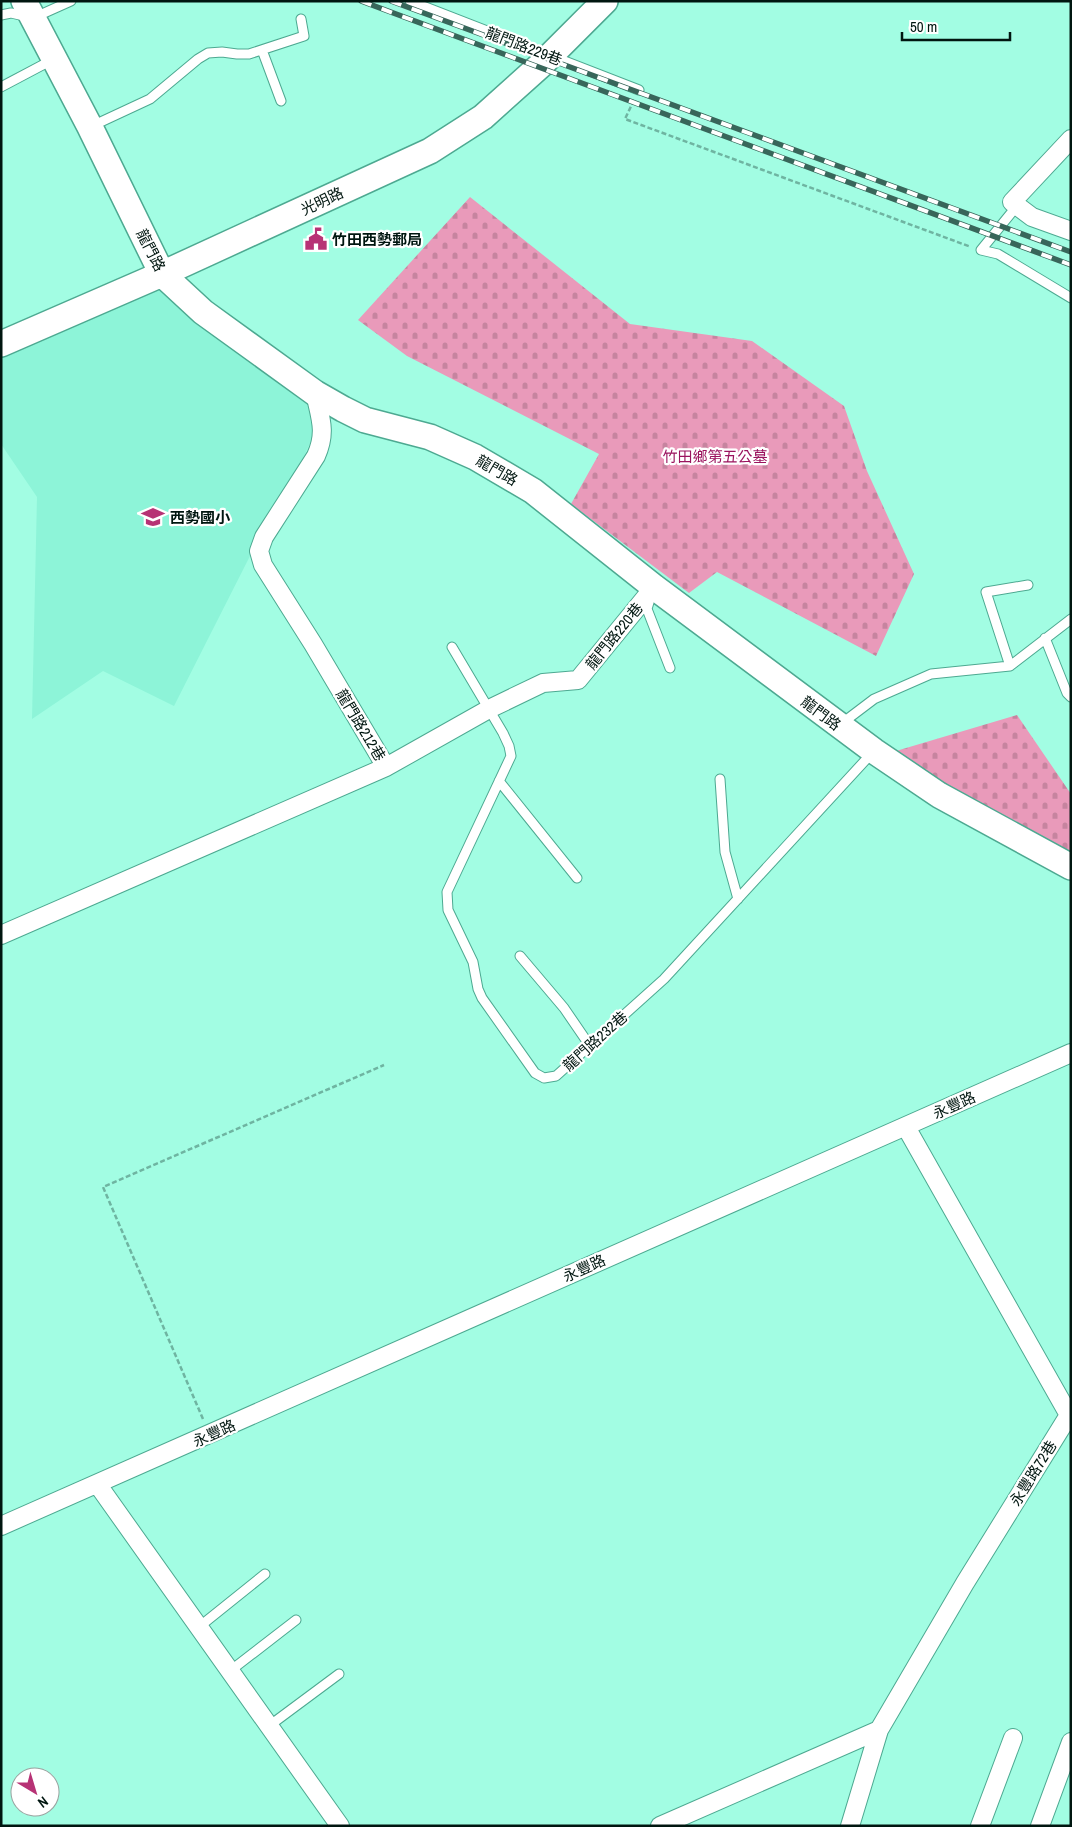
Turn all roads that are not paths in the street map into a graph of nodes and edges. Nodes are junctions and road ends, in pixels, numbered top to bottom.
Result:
1 (70, 1) edge
2 (410, 1) edge
3 (605, 1) edge
4 (28, 10) edge
5 (1, 15) edge
6 (301, 19) dead end
7 (262, 50) junction
8 (550, 56) junction
9 (54, 59) junction
10 (1, 87) edge
11 (639, 90) road end
12 (281, 101) dead end
13 (90, 127) junction
14 (1071, 139) edge
15 (1016, 207) junction
16 (1071, 231) edge
17 (162, 274) junction
18 (1071, 298) edge
19 (1, 344) edge
20 (315, 393) junction
21 (1028, 585) dead end
22 (654, 587) junction
23 (1071, 619) edge
24 (1045, 638) junction
25 (452, 647) dead end
26 (1010, 666) junction
27 (670, 668) dead end
28 (1071, 696) edge
29 (488, 709) junction
30 (839, 726) junction
31 (874, 751) junction
32 (386, 767) junction
33 (720, 779) dead end
34 (499, 781) junction
35 (1071, 867) edge
36 (577, 878) dead end
37 (738, 899) junction
38 (1, 935) edge
39 (520, 956) dead end
40 (590, 1046) junction
41 (1071, 1053) edge
42 (906, 1126) junction
43 (98, 1485) junction
44 (1, 1526) edge
45 (265, 1574) dead end
46 (296, 1620) dead end
47 (198, 1627) junction
48 (230, 1671) junction
49 (339, 1674) dead end
50 (269, 1726) junction
51 (879, 1730) junction
52 (1013, 1738) dead end
53 (1071, 1742) edge
54 (340, 1826) edge
55 (660, 1826) edge
56 (850, 1826) edge
57 (980, 1826) edge
58 (1040, 1826) edge

1 - 4 lane
2 - 8 lane, 龍門路229巷
3 - 8 street, 光明路
4 - 5 lane
4 - 9 street, 龍門路
6 - 7 lane
7 - 12 lane
7 - 13 lane
8 - 11 lane, 龍門路229巷
8 - 17 street, 光明路
9 - 10 lane
9 - 13 street, 龍門路
13 - 17 street, 龍門路
14 - 15 street
15 - 16 street
15 - 18 lane
17 - 19 street, 光明路
17 - 20 street, 龍門路
20 - 22 street, 龍門路
20 - 32 street, 龍門路212巷
21 - 26 lane
22 - 27 lane
22 - 29 street, 龍門路220巷
22 - 30 street, 龍門路
23 - 24 lane
24 - 26 lane
24 - 28 lane
25 - 29 lane
26 - 30 lane
29 - 32 street, 龍門路220巷
29 - 34 lane
30 - 31 street, 龍門路
31 - 35 street, 龍門路
31 - 37 lane, 龍門路232巷
32 - 38 street, 龍門路212巷
33 - 37 lane
34 - 36 lane
34 - 40 lane, 龍門路232巷
37 - 40 lane, 龍門路232巷
39 - 40 lane
41 - 42 street, 永豐路
42 - 43 street, 永豐路
42 - 51 street, 永豐路72巷
43 - 44 street, 永豐路
43 - 47 street
45 - 47 lane
46 - 48 lane
47 - 48 street
48 - 50 street
49 - 50 lane
50 - 54 street
51 - 55 street
51 - 56 street, 永豐路72巷
52 - 57 street
53 - 58 street

